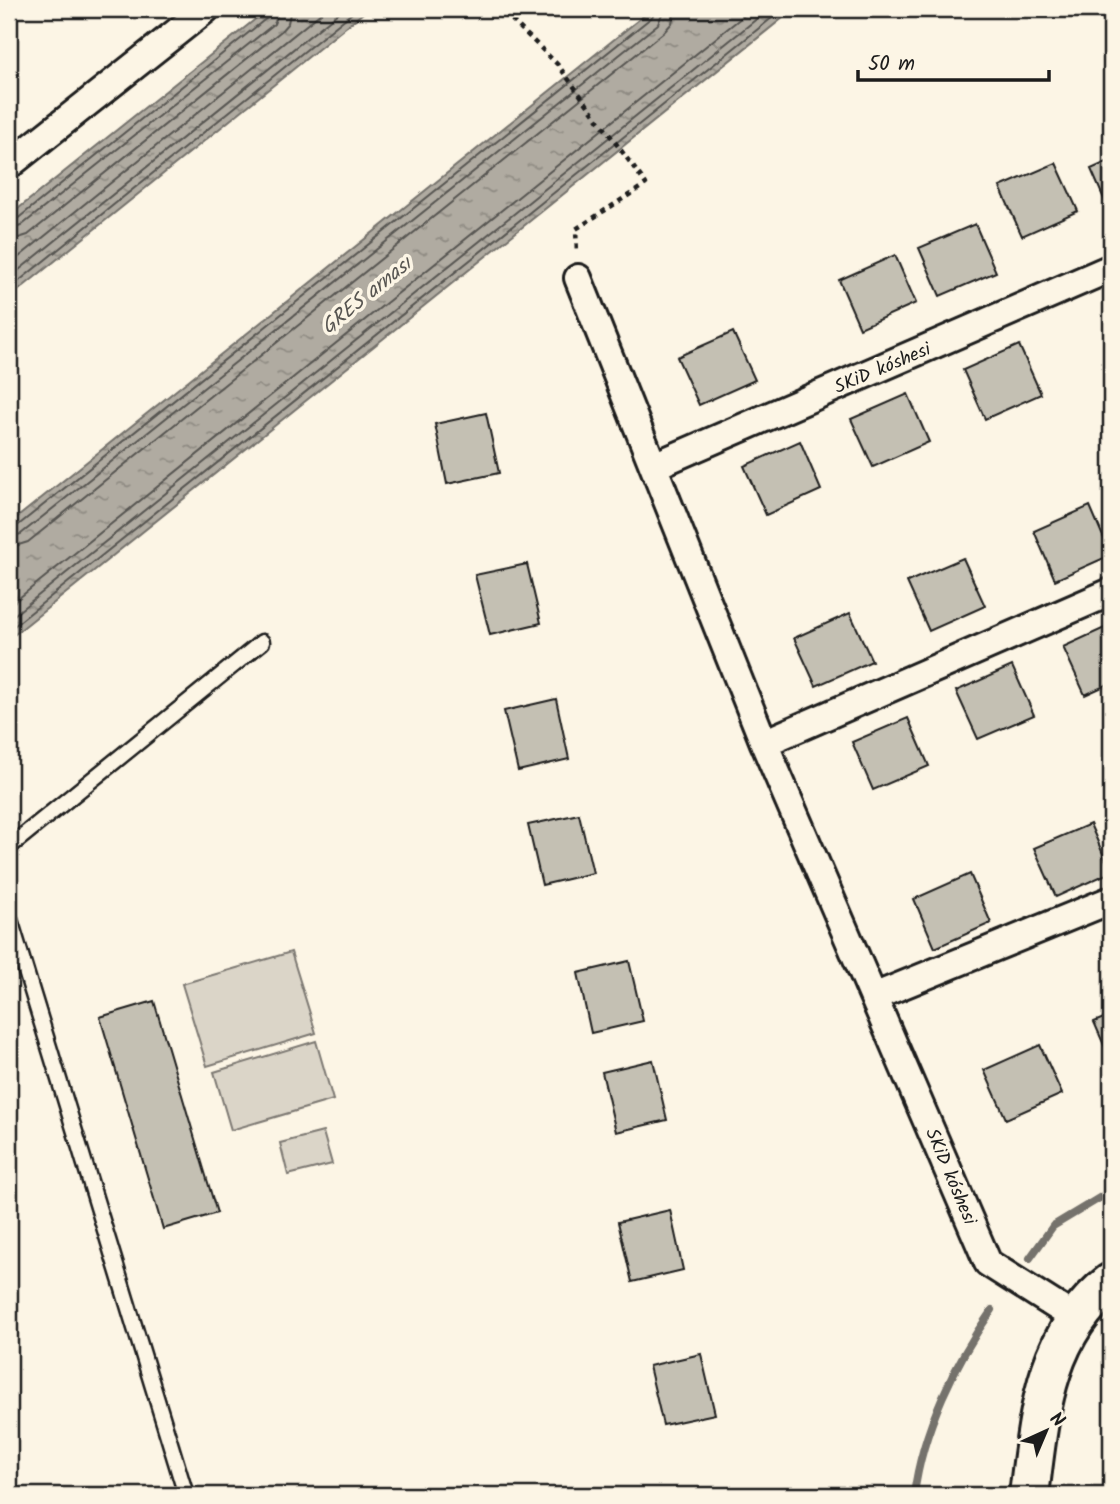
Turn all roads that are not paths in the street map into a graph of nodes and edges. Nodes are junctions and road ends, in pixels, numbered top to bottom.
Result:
1 (206, 9) edge
2 (9, 166) edge
3 (1111, 268) edge
4 (578, 278) road end
5 (654, 466) junction
6 (1111, 592) edge
7 (262, 642) dead end
8 (764, 743) junction
9 (9, 847) edge
10 (1111, 900) edge
11 (9, 916) edge
12 (876, 996) junction
13 (1111, 1283) edge
14 (1075, 1318) junction
15 (186, 1495) edge
16 (1029, 1495) edge

1 - 2 street
3 - 5 street, SKiD kóshesi
4 - 5 street, SKiD kóshesi
5 - 8 street, SKiD kóshesi
6 - 8 street
7 - 9 lane
8 - 12 street, SKiD kóshesi
10 - 12 street
11 - 15 lane
12 - 14 street, SKiD kóshesi
13 - 14 main road
14 - 16 main road

